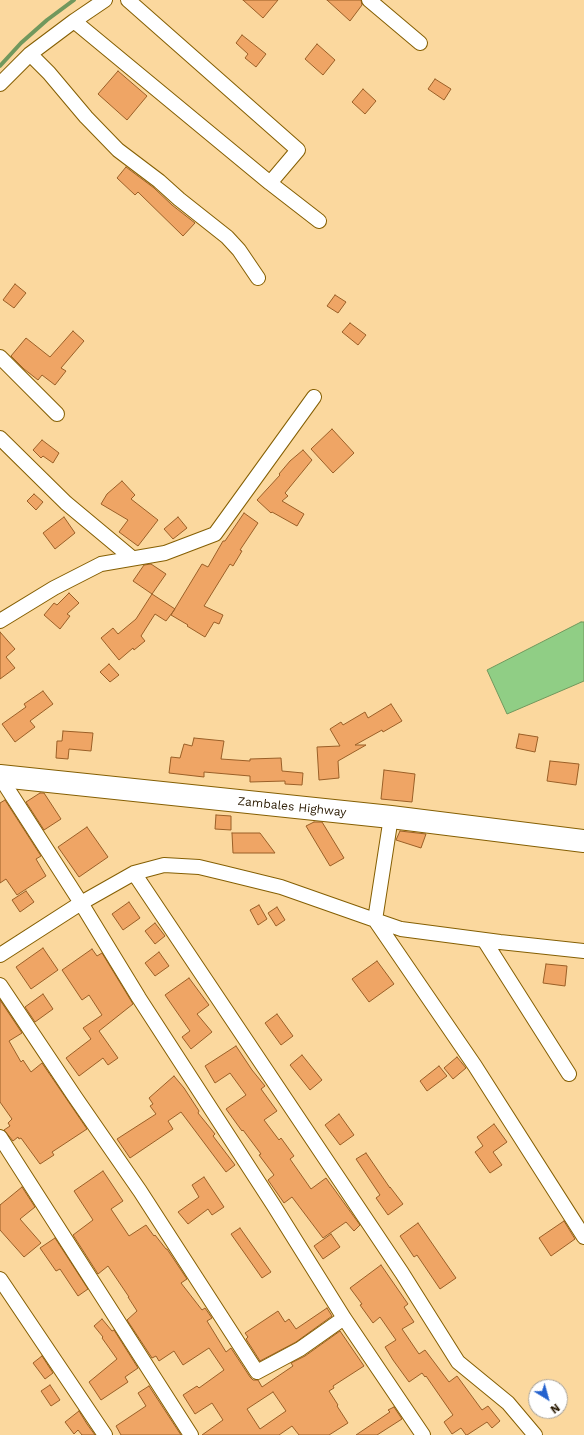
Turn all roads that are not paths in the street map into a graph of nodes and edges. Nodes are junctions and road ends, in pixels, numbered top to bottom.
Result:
1 (105, 0) edge
2 (128, 0) edge
3 (369, 0) edge
4 (74, 21) junction
5 (420, 43) dead end
6 (30, 54) junction
7 (0, 84) edge
8 (270, 183) junction
9 (319, 221) dead end
10 (258, 278) dead end
11 (0, 357) edge
12 (314, 397) dead end
13 (57, 414) dead end
14 (0, 438) edge
15 (132, 558) junction
16 (0, 621) edge
17 (0, 777) edge
18 (392, 817) junction
19 (584, 841) edge
20 (134, 873) junction
21 (81, 903) junction
22 (374, 920) junction
23 (484, 940) junction
24 (584, 952) edge
25 (0, 955) edge
26 (0, 986) edge
27 (569, 1074) dead end
28 (0, 1137) edge
29 (584, 1237) edge
30 (0, 1279) edge
31 (344, 1318) junction
32 (104, 1435) edge
33 (191, 1435) edge
34 (423, 1435) edge
35 (535, 1435) edge

1 - 4 street
2 - 8 street
3 - 5 street
4 - 6 street
4 - 8 street
6 - 7 street
6 - 10 street
8 - 9 street
11 - 13 street
12 - 15 street
14 - 15 street
15 - 16 street
17 - 18 main road, Zambales Highway
17 - 21 street
18 - 19 main road, Zambales Highway
18 - 22 street
20 - 21 street
20 - 22 street
20 - 35 street
21 - 25 street
21 - 31 street
22 - 23 street
22 - 29 street
23 - 24 street
23 - 27 street
26 - 31 street
28 - 33 street
30 - 32 street
31 - 34 street

